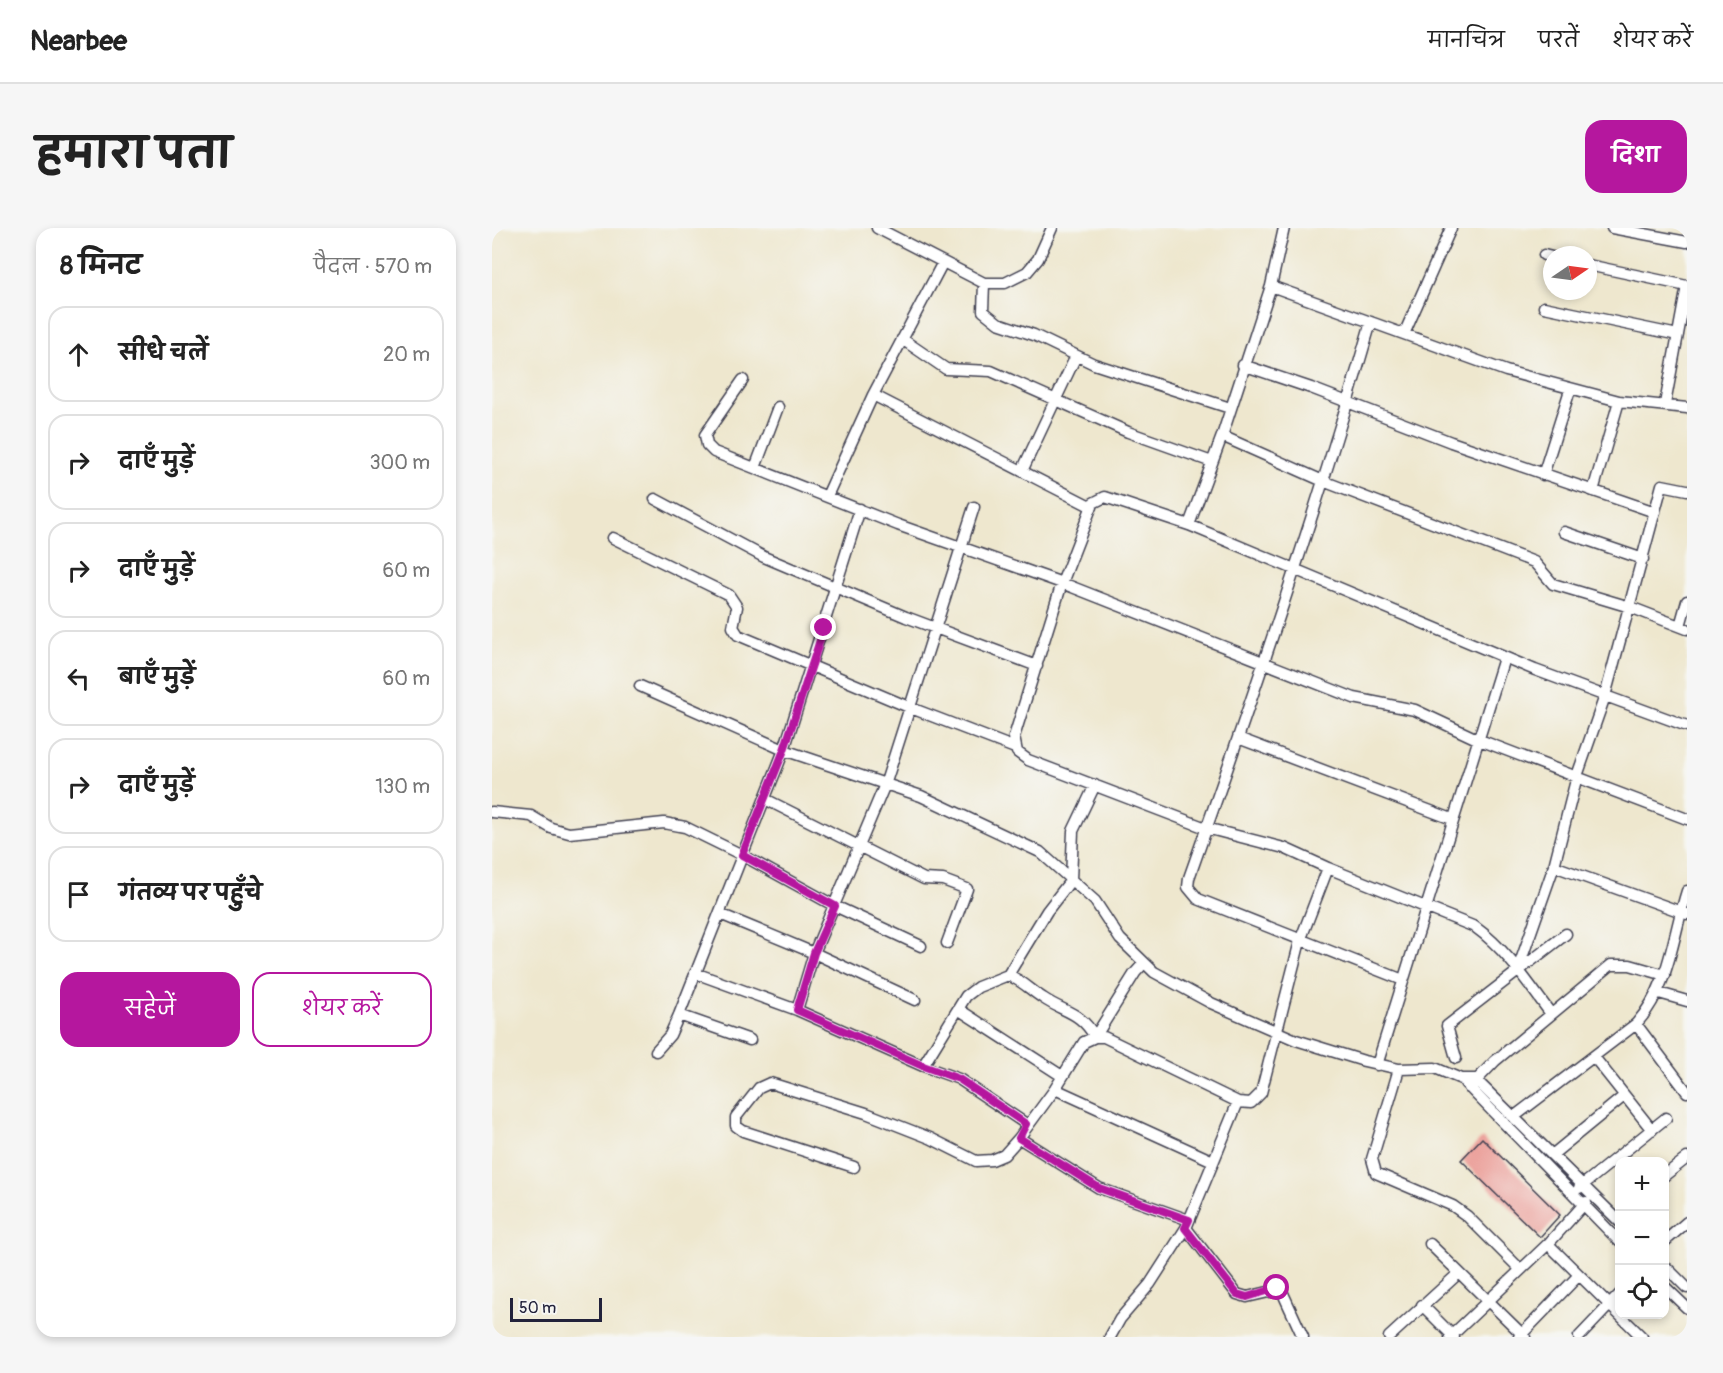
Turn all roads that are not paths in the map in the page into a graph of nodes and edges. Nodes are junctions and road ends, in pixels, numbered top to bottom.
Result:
1 (877, 228) edge
2 (1052, 228) edge
3 (1284, 228) edge
4 (1451, 228) edge
5 (1612, 228) edge
6 (1687, 242) edge
7 (942, 264) junction
8 (1597, 267) edge
9 (984, 283) junction
10 (1271, 286) junction
11 (1544, 307) dead end
12 (1371, 322) junction
13 (1405, 333) junction
14 (1678, 335) junction
15 (902, 339) junction
16 (1076, 356) junction
17 (1244, 365) junction
18 (743, 380) dead end
19 (1570, 390) junction
20 (873, 395) junction
21 (1055, 401) junction
22 (1619, 401) junction
23 (1348, 402) junction
24 (1665, 404) junction
25 (778, 406) dead end
26 (1230, 408) junction
27 (1687, 408) edge
28 (1222, 435) junction
29 (1212, 462) junction
30 (755, 468) junction
31 (1022, 471) junction
32 (1543, 475) junction
33 (1323, 482) junction
34 (1687, 490) edge
35 (1593, 491) junction
36 (827, 496) junction
37 (655, 499) dead end
38 (974, 507) dead end
39 (1092, 507) junction
40 (860, 510) junction
41 (1655, 512) junction
42 (1189, 525) junction
43 (1564, 532) dead end
44 (613, 538) dead end
45 (961, 549) junction
46 (1643, 559) junction
47 (1294, 570) junction
48 (1062, 583) junction
49 (836, 585) junction
50 (1687, 601) edge
51 (1630, 607) junction
52 (936, 628) junction
53 (1684, 628) edge
54 (1504, 658) junction
55 (1264, 661) junction
56 (810, 665) junction
57 (1037, 666) junction
58 (640, 686) dead end
59 (1605, 696) junction
60 (911, 708) junction
61 (1687, 726) edge
62 (1239, 738) junction
63 (1477, 739) junction
64 (1016, 748) junction
65 (784, 750) junction
66 (1577, 776) junction
67 (886, 782) junction
68 (1095, 786) junction
69 (765, 799) junction
70 (492, 812) edge
71 (1452, 819) junction
72 (1687, 819) edge
73 (1206, 828) junction
74 (861, 847) junction
75 (742, 855) junction
76 (1554, 866) junction
77 (1328, 868) junction
78 (1071, 880) junction
79 (1687, 891) edge
80 (835, 906) junction
81 (1427, 908) junction
82 (1684, 913) edge
83 (720, 914) junction
84 (1566, 934) dead end
85 (1300, 941) junction
86 (947, 943) dead end
87 (921, 946) dead end
88 (814, 953) junction
89 (1144, 963) junction
90 (1518, 969) junction
91 (695, 973) junction
92 (1008, 975) junction
93 (1665, 975) junction
94 (1403, 981) junction
95 (1659, 993) junction
96 (915, 1000) dead end
97 (1687, 1001) edge
98 (958, 1009) junction
99 (797, 1010) junction
100 (1551, 1014) junction
101 (679, 1015) junction
102 (1636, 1024) junction
103 (1278, 1032) junction
104 (1095, 1037) junction
105 (750, 1040) dead end
106 (656, 1052) dead end
107 (1593, 1057) junction
108 (1456, 1058) dead end
109 (1377, 1065) junction
110 (923, 1066) junction
111 (1399, 1069) junction
112 (1062, 1076) junction
113 (1472, 1083) junction
114 (1055, 1089) junction
115 (1687, 1092) edge
116 (1624, 1095) junction
117 (1238, 1102) junction
118 (1503, 1105) junction
119 (1494, 1114) junction
120 (1515, 1116) junction
121 (1666, 1118) dead end
122 (1026, 1124) junction
123 (1652, 1130) junction
124 (1019, 1138) junction
125 (1552, 1155) junction
126 (1687, 1158) edge
127 (1213, 1161) junction
128 (854, 1167) dead end
129 (1669, 1173) edge
130 (1582, 1185) junction
131 (1572, 1194) junction
132 (1592, 1196) junction
133 (1582, 1206) junction
134 (1615, 1214) edge
135 (1687, 1222) edge
136 (1187, 1224) junction
137 (1615, 1237) edge
138 (1669, 1238) edge
139 (1430, 1244) dead end
140 (1548, 1244) junction
141 (1520, 1269) junction
142 (1669, 1269) edge
143 (1459, 1273) junction
144 (1579, 1275) junction
145 (1687, 1288) edge
146 (1669, 1290) edge
147 (1488, 1299) junction
148 (1615, 1300) edge
149 (1422, 1305) junction
150 (1610, 1305) junction
151 (1687, 1308) edge
152 (1452, 1336) edge
153 (1522, 1336) edge
154 (1110, 1337) edge
155 (1303, 1337) edge
156 (1389, 1337) edge
157 (1579, 1337) edge
158 (1642, 1337) edge

1 - 7 street
2 - 9 street
3 - 10 street
4 - 13 street
5 - 6 street
7 - 9 street
7 - 15 street
8 - 14 street
9 - 16 street
10 - 12 street
10 - 17 street
11 - 14 street
12 - 13 street
12 - 23 street
13 - 19 street
14 - 24 street
15 - 20 street
15 - 21 street
16 - 21 street
16 - 26 street
17 - 23 street
17 - 26 street
18 - 30 street
19 - 22 street
19 - 32 street
20 - 31 street
20 - 36 street
21 - 29 street
21 - 31 street
22 - 24 street
22 - 35 street
23 - 32 street
23 - 33 street
24 - 27 street
25 - 30 street
26 - 28 street
28 - 29 street
28 - 33 street
29 - 42 street
30 - 36 street
31 - 39 street
32 - 35 street
33 - 47 street
33 - 51 street
34 - 41 street
35 - 41 street
36 - 40 street
37 - 49 street
38 - 45 street
39 - 42 street
39 - 48 street
40 - 45 street
40 - 49 street
41 - 46 street
42 - 47 street
43 - 46 street
44 - 56 street
45 - 48 street
45 - 52 street
46 - 51 street
47 - 54 street
47 - 55 street
48 - 55 street
48 - 57 street
49 - 52 street
49 - 56 street
50 - 53 street
51 - 53 street
51 - 59 street
52 - 57 street
52 - 60 street
54 - 59 street
54 - 63 street
55 - 62 street
55 - 63 street
56 - 60 street
56 - 65 street
57 - 64 street
58 - 65 street
59 - 61 street
59 - 66 street
60 - 64 street
60 - 67 street
62 - 71 street
62 - 73 street
63 - 66 street
63 - 71 street
64 - 68 street
65 - 67 street
65 - 69 street
66 - 72 street
66 - 76 street
67 - 74 street
67 - 78 street
68 - 73 street
68 - 78 street
69 - 74 street
69 - 75 street
70 - 75 street
71 - 81 street
73 - 77 street
73 - 85 street
74 - 80 street
74 - 86 street
75 - 80 street
75 - 83 street
76 - 82 street
76 - 90 street
77 - 81 street
77 - 85 street
78 - 89 street
78 - 92 street
79 - 82 street
80 - 87 street
80 - 88 street
81 - 90 street
81 - 94 street
82 - 93 street
83 - 88 street
83 - 91 street
84 - 90 street
85 - 94 street
85 - 103 street
88 - 96 street
88 - 99 street
89 - 103 street
89 - 104 street
90 - 100 street
90 - 108 street
91 - 99 street
91 - 101 street
92 - 98 street
92 - 104 street
93 - 95 street
93 - 100 street
94 - 109 street
95 - 97 street
95 - 102 street
98 - 110 street
98 - 112 street
99 - 110 street
100 - 113 street
101 - 105 street
101 - 106 street
102 - 107 street
102 - 115 street
103 - 109 street
103 - 117 street
104 - 112 street
104 - 117 street
107 - 116 street
107 - 120 street
109 - 111 street
110 - 122 street
111 - 113 street
111 - 141 street
112 - 114 street
113 - 118 street
113 - 119 street
114 - 122 street
114 - 127 street
116 - 123 street
116 - 125 street
117 - 127 street
118 - 119 street
118 - 120 street
119 - 131 street
120 - 125 street
121 - 123 street
122 - 124 street
123 - 130 street
124 - 128 street
124 - 136 street
125 - 130 street
126 - 129 street
127 - 136 street
130 - 131 street
130 - 132 street
131 - 133 street
132 - 133 street
132 - 134 street
133 - 137 street
133 - 140 street
135 - 138 street
136 - 154 street
136 - 155 street
139 - 143 street
140 - 141 street
140 - 144 street
141 - 147 street
142 - 145 street
143 - 147 street
143 - 149 street
144 - 150 street
144 - 153 street
146 - 151 street
147 - 152 street
147 - 153 street
148 - 150 street
149 - 152 street
149 - 156 street
150 - 157 street
150 - 158 street

